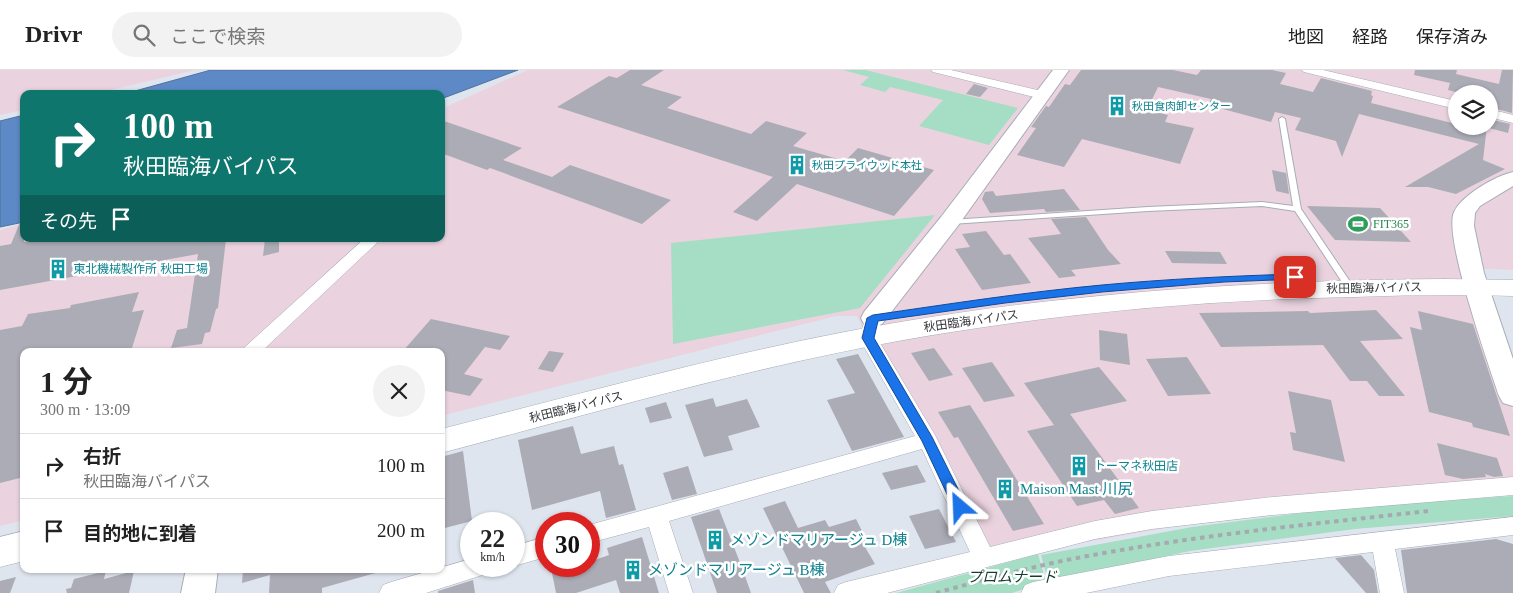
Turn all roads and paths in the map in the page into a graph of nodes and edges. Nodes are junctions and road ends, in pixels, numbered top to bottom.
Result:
1 (937, 70) edge
2 (1061, 70) edge
3 (1308, 70) edge
4 (1042, 95) junction
5 (1448, 103) edge
6 (1498, 115) edge
7 (1282, 119) dead end
8 (1513, 119) edge
9 (1513, 178) edge
10 (1297, 209) junction
11 (949, 222) junction
12 (370, 242) edge
13 (1513, 274) edge
14 (1475, 280) junction
15 (1346, 282) junction
16 (1513, 288) edge
17 (870, 328) junction
18 (254, 348) edge
19 (1513, 396) edge
20 (445, 421) edge
21 (445, 440) edge
22 (928, 440) junction
23 (1513, 486) edge
24 (1438, 510) dead end
25 (656, 514) junction
26 (1513, 526) edge
27 (20, 527) edge
28 (600, 531) edge
29 (0, 532) edge
30 (1382, 540) junction
31 (20, 547) edge
32 (0, 552) edge
33 (984, 557) junction
34 (460, 572) edge
35 (201, 573) edge
36 (198, 593) edge
37 (391, 593) edge
38 (681, 593) edge
39 (846, 593) edge
40 (936, 593) edge
41 (1033, 593) edge
42 (1392, 593) edge

1 - 4 street
2 - 4 street
3 - 5 street
4 - 11 street
6 - 8 street
7 - 10 lane
9 - 14 street
10 - 11 lane
10 - 15 lane
11 - 17 street
12 - 18 street
13 - 14 highway, 秋田臨海バイパス
14 - 15 highway, 秋田臨海バイパス
14 - 16 highway, 秋田臨海バイパス
14 - 19 street
15 - 17 highway, 秋田臨海バイパス
17 - 20 highway, 秋田臨海バイパス
17 - 21 highway, 秋田臨海バイパス
17 - 22 street
22 - 25 street
22 - 33 street
23 - 33 street
24 - 40 path
25 - 28 street
25 - 38 street
26 - 30 street
27 - 29 highway
30 - 41 street
30 - 42 street
31 - 32 highway
33 - 39 street
34 - 37 street
35 - 36 street

